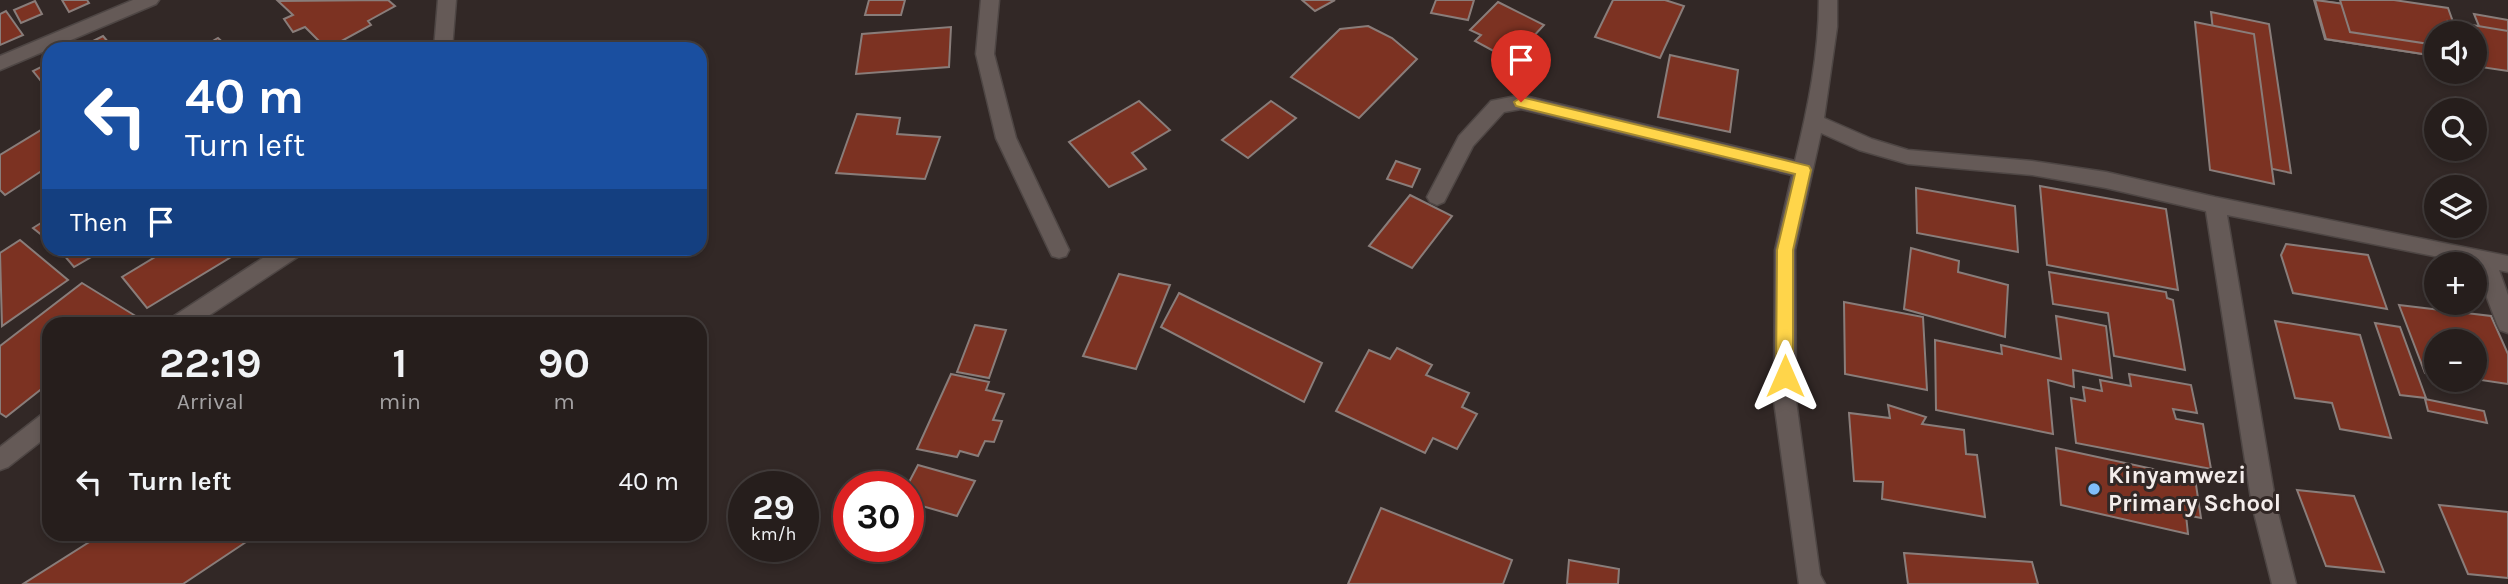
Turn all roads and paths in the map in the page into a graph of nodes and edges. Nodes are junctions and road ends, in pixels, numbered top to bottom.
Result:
1 (150, 0) edge
2 (447, 0) edge
3 (990, 0) edge
4 (1828, 0) edge
5 (50, 42) edge
6 (444, 42) edge
7 (42, 45) edge
8 (0, 63) edge
9 (1814, 122) junction
10 (1804, 170) junction
11 (1437, 197) dead end
12 (2215, 205) junction
13 (1059, 250) dead end
14 (2447, 252) edge
15 (284, 256) edge
16 (2487, 260) edge
17 (2487, 263) edge
18 (2508, 264) edge
19 (190, 317) edge
20 (2508, 324) edge
21 (42, 427) edge
22 (0, 460) edge
23 (1813, 584) edge
24 (2284, 584) edge

1 - 5 street
2 - 6 street
3 - 13 street
4 - 9 street
7 - 8 street
9 - 10 street
9 - 12 street
10 - 11 street
10 - 23 street
12 - 14 street
12 - 24 street
15 - 19 street
16 - 18 street
17 - 20 street
21 - 22 street

